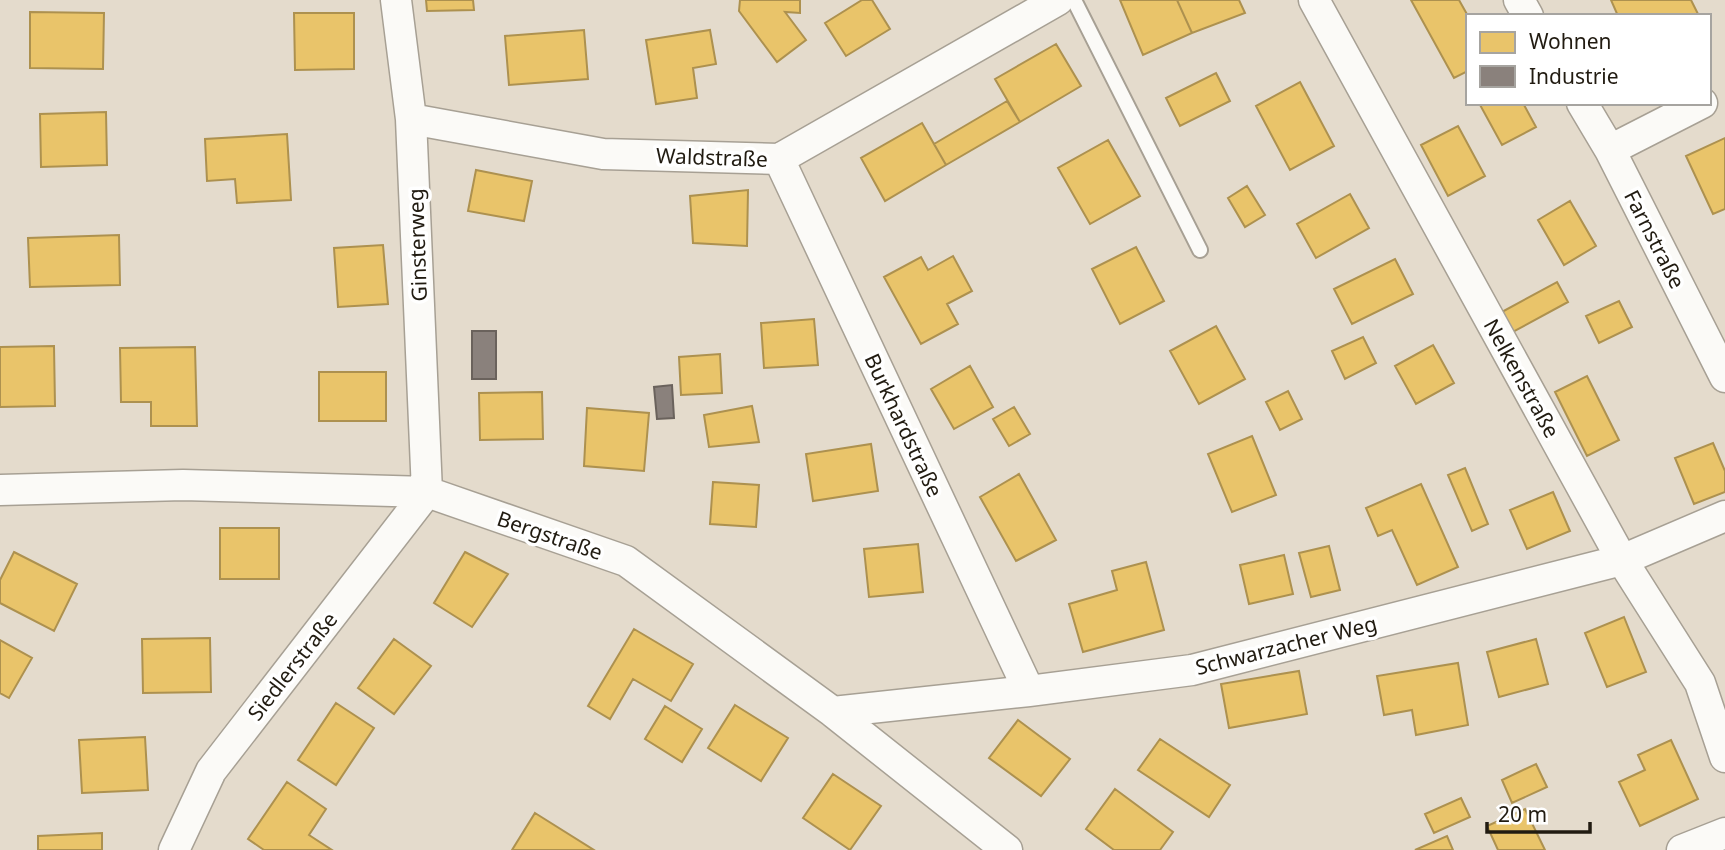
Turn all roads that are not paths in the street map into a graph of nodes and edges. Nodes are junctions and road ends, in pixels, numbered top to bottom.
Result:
1 (396, 0) edge
2 (1058, 0) edge
3 (1074, 0) edge
4 (1314, 0) edge
5 (1583, 105) edge
6 (1698, 105) edge
7 (411, 119) junction
8 (1610, 150) junction
9 (779, 159) junction
10 (1200, 250) dead end
11 (1725, 377) edge
12 (0, 490) edge
13 (427, 492) junction
14 (1725, 516) edge
15 (1622, 560) junction
16 (1028, 691) junction
17 (834, 712) junction
18 (1725, 757) edge
19 (1725, 833) edge
20 (173, 850) edge
21 (1007, 850) edge
22 (1682, 850) edge

1 - 7 street, Ginsterweg
2 - 9 street, Waldstraße
3 - 10 lane
4 - 15 street, Nelkenstraße
5 - 8 street, Farnstraße
6 - 8 street
7 - 9 street, Waldstraße
7 - 13 street, Ginsterweg
8 - 11 street, Farnstraße
9 - 16 street, Burkhardstraße
12 - 13 street, Bergstraße
13 - 17 street, Bergstraße
13 - 20 street, Siedlerstraße
14 - 15 street, Schwarzacher Weg
15 - 16 street, Schwarzacher Weg
15 - 18 street, Nelkenstraße
16 - 17 street, Schwarzacher Weg
17 - 21 street, Bergstraße
19 - 22 street

